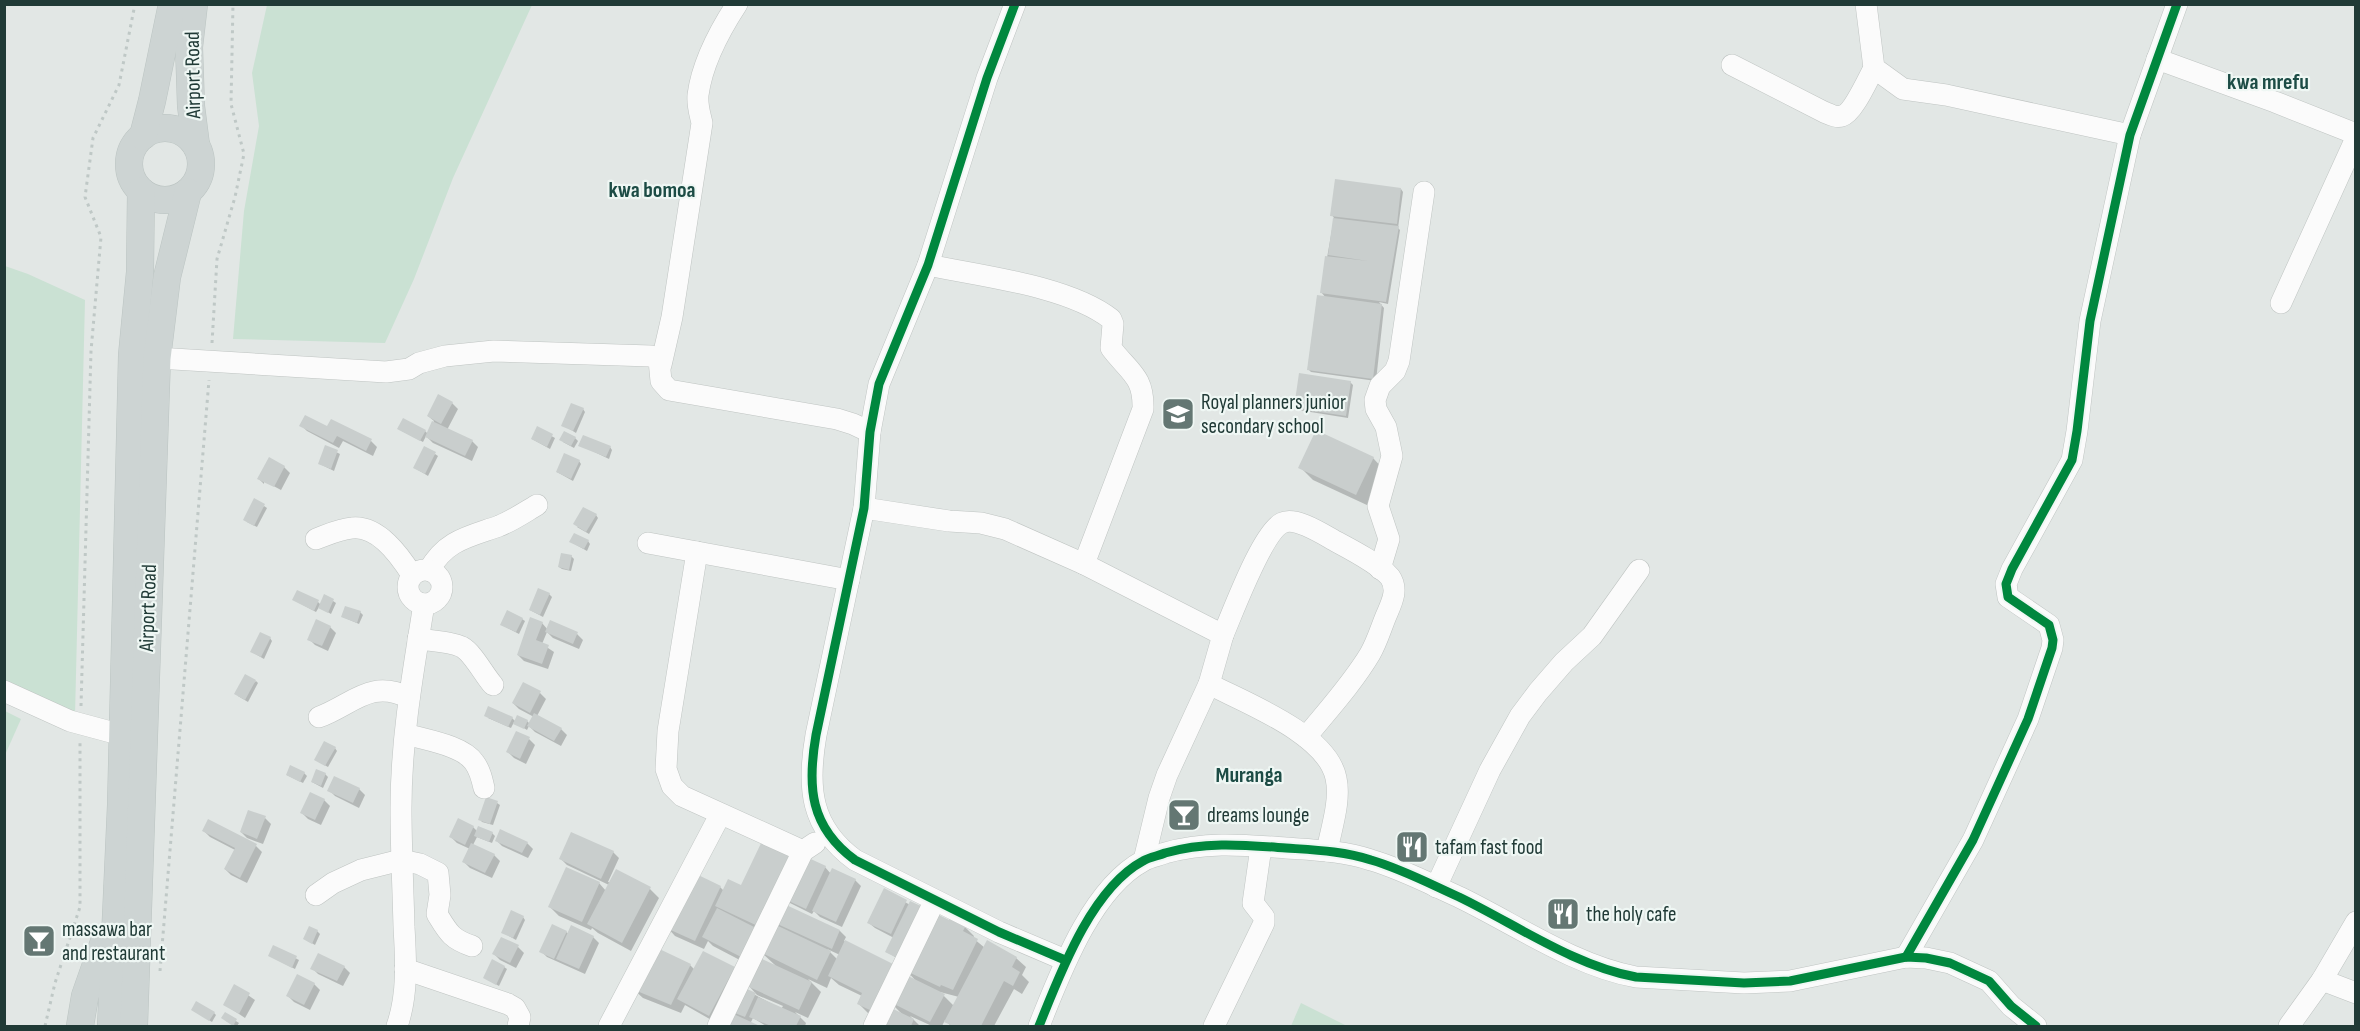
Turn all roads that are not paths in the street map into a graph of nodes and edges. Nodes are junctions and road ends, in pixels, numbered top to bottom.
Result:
1 (172, 4) edge
2 (194, 4) edge
3 (737, 4) edge
4 (1866, 4) edge
5 (2177, 4) edge
6 (1008, 7) edge
7 (2157, 59) junction
8 (1732, 65) dead end
9 (1874, 68) junction
10 (2130, 135) junction
11 (142, 136) junction
12 (2355, 136) edge
13 (196, 145) junction
14 (141, 191) junction
15 (188, 192) junction
16 (1424, 192) dead end
17 (928, 265) junction
18 (2281, 303) dead end
19 (157, 358) junction
20 (661, 365) junction
21 (870, 432) junction
22 (537, 505) dead end
23 (864, 508) junction
24 (316, 539) dead end
25 (648, 543) dead end
26 (697, 552) junction
27 (1084, 564) junction
28 (1380, 569) junction
29 (1639, 570) dead end
30 (420, 573) junction
31 (849, 580) junction
32 (1223, 634) junction
33 (418, 639) junction
34 (1209, 684) junction
35 (493, 685) dead end
36 (4, 691) edge
37 (409, 698) junction
38 (319, 717) dead end
39 (406, 734) junction
40 (122, 735) junction
41 (1306, 737) junction
42 (484, 788) dead end
43 (720, 815) junction
44 (827, 834) junction
45 (1261, 847) junction
46 (803, 851) junction
47 (1327, 851) junction
48 (401, 860) junction
49 (1144, 860) junction
50 (1436, 887) junction
51 (316, 895) dead end
52 (934, 902) junction
53 (117, 904) junction
54 (2355, 922) edge
55 (472, 946) dead end
56 (1906, 957) junction
57 (1065, 960) junction
58 (405, 969) junction
59 (2322, 980) junction
60 (2355, 993) edge
61 (80, 1026) edge
62 (111, 1026) edge
63 (134, 1026) edge
64 (397, 1026) edge
65 (518, 1026) edge
66 (609, 1026) edge
67 (718, 1026) edge
68 (874, 1026) edge
69 (1039, 1026) edge
70 (1214, 1026) edge
71 (2036, 1026) edge
72 (2289, 1026) edge

1 - 11 main road, Airport Road
2 - 13 main road, Airport Road
3 - 20 street
4 - 9 street
5 - 7 street
6 - 17 street
7 - 10 street
7 - 12 street
8 - 9 street
9 - 10 street
10 - 56 street
11 - 13 main road
11 - 14 main road
12 - 18 street
13 - 15 main road
14 - 15 main road
14 - 40 main road, Airport Road
15 - 19 main road, Airport Road
16 - 28 street
17 - 21 street
17 - 27 street
19 - 20 street
19 - 63 main road, Airport Road
20 - 21 street
21 - 23 street
22 - 30 street
23 - 27 street
23 - 31 street
24 - 30 street
25 - 26 street
26 - 31 street
26 - 43 street
27 - 32 street
28 - 32 street
28 - 41 street
29 - 50 street
30 - 33 street
31 - 44 street
32 - 34 street
33 - 35 street
33 - 37 street
34 - 41 street
34 - 49 street
36 - 40 street
37 - 38 street
37 - 39 street
39 - 42 street
39 - 48 street
40 - 53 main road, Airport Road
41 - 47 street
43 - 46 street
43 - 66 street
44 - 46 street
44 - 52 street
45 - 47 street
45 - 49 street
45 - 70 street
46 - 67 street
47 - 50 street
48 - 51 street
48 - 55 street
48 - 58 street
49 - 57 street
50 - 56 street
52 - 57 street
52 - 68 street
53 - 61 main road
53 - 62 main road, Airport Road
54 - 59 street
56 - 71 street
57 - 69 street
58 - 64 street
58 - 65 street
59 - 60 street
59 - 72 street

